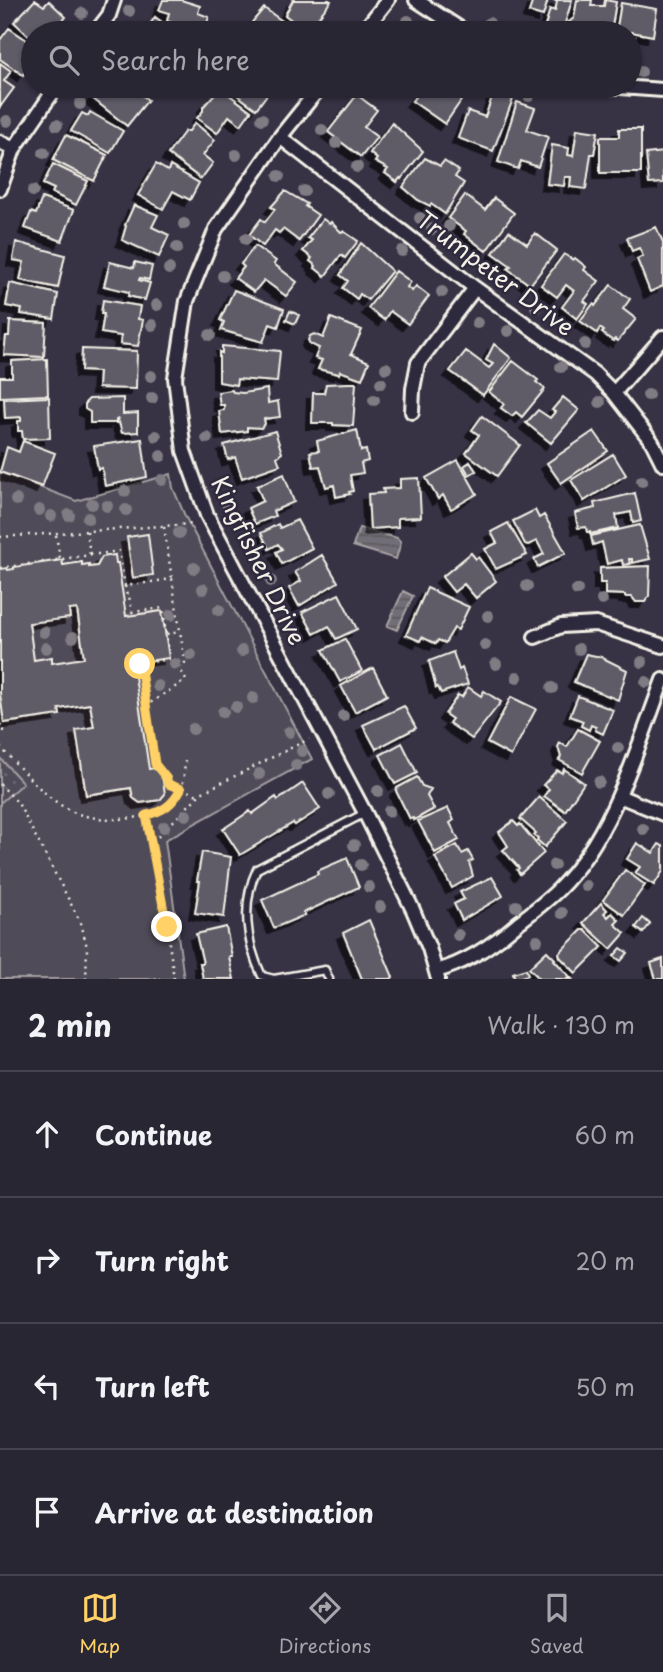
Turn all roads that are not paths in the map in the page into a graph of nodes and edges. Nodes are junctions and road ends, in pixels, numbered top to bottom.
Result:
1 (114, 0) edge
2 (388, 0) edge
3 (416, 0) edge
4 (104, 21) edge
5 (371, 21) edge
6 (448, 21) edge
7 (642, 89) edge
8 (663, 90) edge
9 (49, 98) edge
10 (311, 98) edge
11 (280, 137) junction
12 (0, 142) edge
13 (14, 149) junction
14 (0, 189) edge
15 (475, 288) junction
16 (663, 337) edge
17 (614, 393) junction
18 (412, 412) dead end
19 (663, 464) edge
20 (535, 637) dead end
21 (663, 646) edge
22 (663, 680) edge
23 (619, 796) junction
24 (365, 813) junction
25 (663, 814) edge
26 (437, 975) edge
27 (329, 979) edge

1 - 4 street
2 - 5 street
3 - 6 street
7 - 8 street
9 - 13 street
10 - 11 street, Kingfisher Drive
11 - 15 street, Trumpeter Drive
11 - 24 street, Kingfisher Drive
12 - 13 street
13 - 14 street
15 - 17 street, Trumpeter Drive
15 - 18 street
16 - 17 street
17 - 19 street, Trumpeter Drive
20 - 21 street
22 - 23 street
23 - 25 street
23 - 26 street
24 - 26 street, Kingfisher Drive
24 - 27 lane

